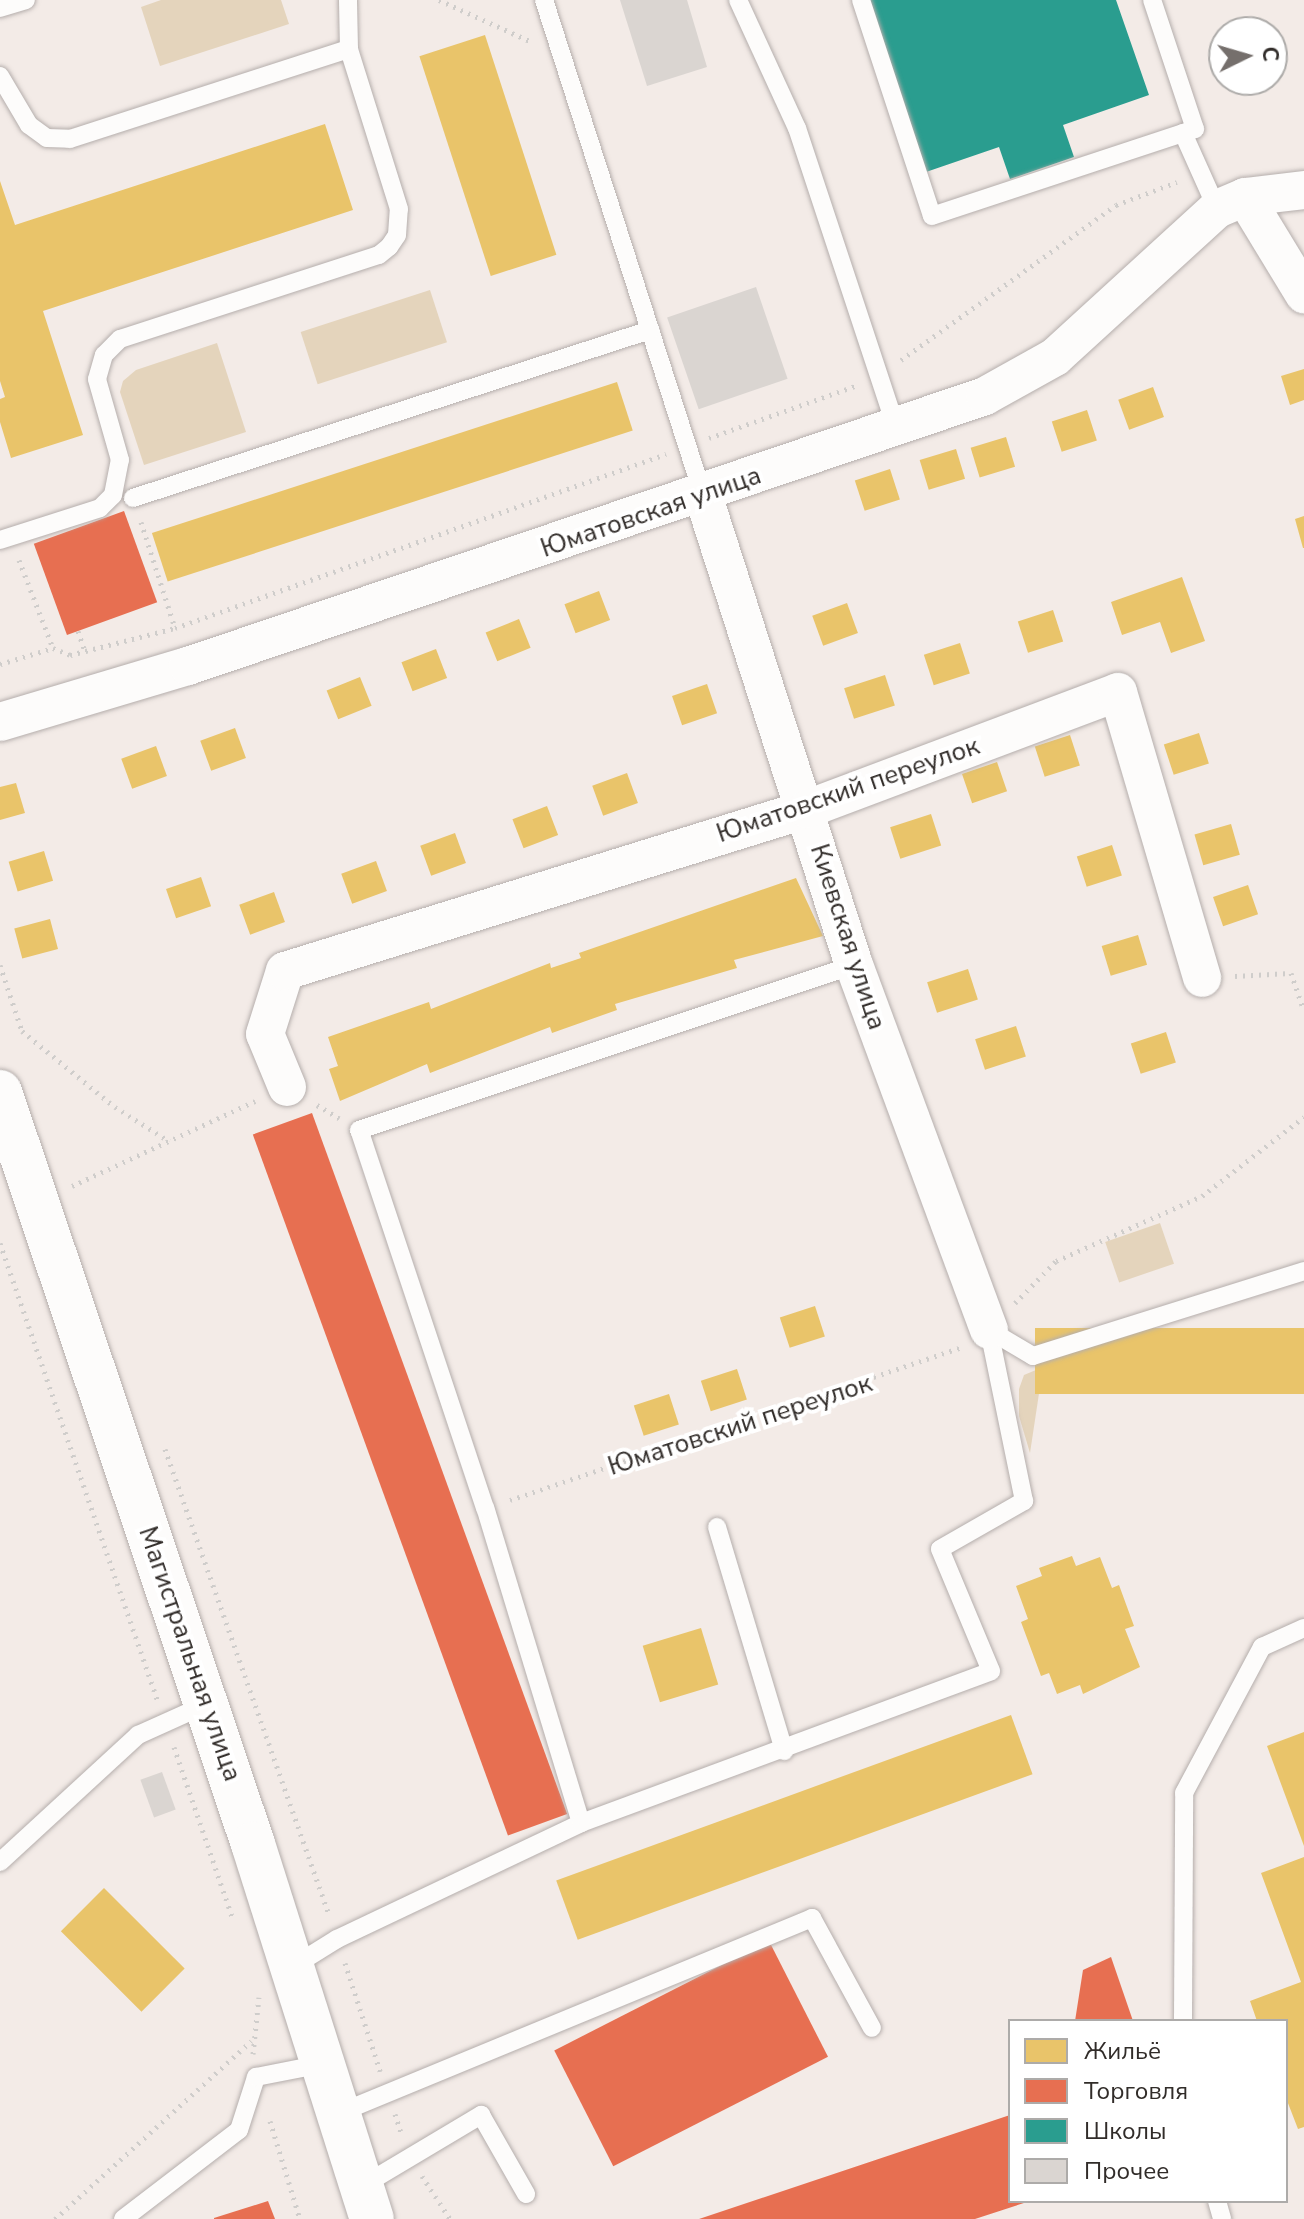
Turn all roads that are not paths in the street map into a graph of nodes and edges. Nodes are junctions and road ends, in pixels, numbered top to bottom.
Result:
1 (26, 0) edge
2 (348, 0) edge
3 (544, 0) edge
4 (738, 0) edge
5 (861, 0) edge
6 (1152, 0) edge
7 (0, 8) edge
8 (349, 49) junction
9 (0, 76) edge
10 (1183, 133) junction
11 (1304, 190) edge
12 (1231, 203) junction
13 (1304, 294) edge
14 (650, 330) junction
15 (896, 427) junction
16 (703, 495) junction
17 (133, 498) road end
18 (5, 539) edge
19 (0, 722) edge
20 (807, 809) junction
21 (854, 965) junction
22 (1202, 978) road end
23 (287, 1087) road end
24 (0, 1092) edge
25 (1304, 1271) edge
26 (989, 1330) junction
27 (717, 1527) dead end
28 (1304, 1628) edge
29 (207, 1704) junction
30 (784, 1751) junction
31 (581, 1823) junction
32 (0, 1862) edge
33 (292, 1967) junction
34 (1183, 2019) edge
35 (872, 2028) dead end
36 (322, 2064) junction
37 (337, 2114) junction
38 (526, 2194) dead end
39 (366, 2203) edge
40 (123, 2219) edge

1 - 7 lane
2 - 8 lane
3 - 14 lane
4 - 15 lane
5 - 10 lane
6 - 10 lane
8 - 9 lane
8 - 18 lane
10 - 12 lane
11 - 12 street
12 - 13 street
12 - 15 street, Юматовская улица
14 - 16 lane
14 - 17 lane
15 - 16 street, Юматовская улица
16 - 19 street, Юматовская улица
16 - 20 street, Киевская улица
20 - 21 street, Киевская улица
20 - 22 street, Юматовский переулок
20 - 23 street, Юматовский переулок
21 - 26 street, Киевская улица
21 - 31 lane
24 - 29 street, Магистральная улица
25 - 26 lane
26 - 30 lane
27 - 30 lane
28 - 34 lane
29 - 32 lane
29 - 33 street, Магистральная улица
30 - 31 lane
31 - 33 lane
33 - 36 street, Магистральная улица
35 - 37 lane
36 - 37 street, Магистральная улица
36 - 40 lane
37 - 39 street, Магистральная улица
38 - 39 lane

